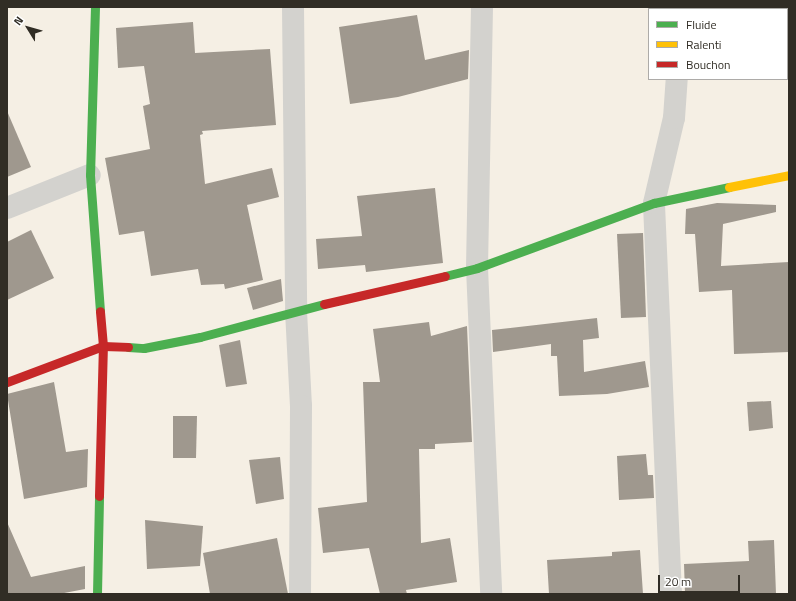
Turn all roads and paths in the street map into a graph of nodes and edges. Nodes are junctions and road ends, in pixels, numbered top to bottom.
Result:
1 (95, 7) edge
2 (293, 7) edge
3 (482, 7) edge
4 (677, 80) edge
5 (90, 175) junction
6 (789, 175) edge
7 (654, 203) junction
8 (7, 208) edge
9 (477, 268) junction
10 (296, 311) junction
11 (103, 346) junction
12 (7, 382) edge
13 (97, 594) edge
14 (300, 594) edge
15 (491, 594) edge
16 (671, 594) edge

1 - 5 street
2 - 10 street
3 - 9 street
4 - 7 street
5 - 8 street
5 - 11 street
6 - 7 street
7 - 9 street
7 - 16 street
9 - 10 street
9 - 15 street
10 - 11 street
10 - 14 street
11 - 12 street
11 - 13 street

